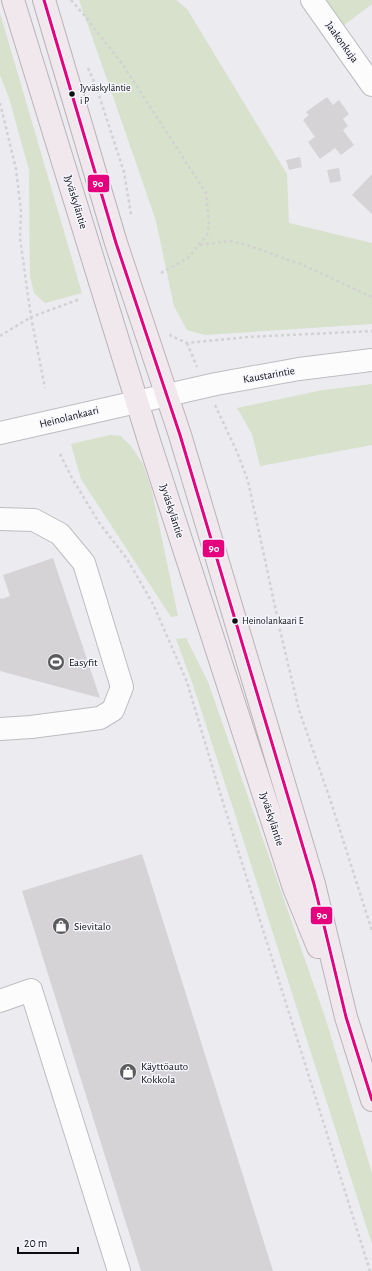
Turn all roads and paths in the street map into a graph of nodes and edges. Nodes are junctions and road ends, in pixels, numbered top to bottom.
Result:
1 (13, 0) edge
2 (44, 0) edge
3 (71, 0) edge
4 (312, 0) edge
5 (87, 66) dead end
6 (372, 85) edge
7 (0, 103) edge
8 (131, 216) dead end
9 (200, 245) junction
10 (161, 273) dead end
11 (372, 297) edge
12 (80, 299) dead end
13 (31, 317) junction
14 (166, 330) dead end
15 (372, 330) edge
16 (0, 336) edge
17 (187, 343) junction
18 (372, 360) edge
19 (205, 386) junction
20 (45, 388) dead end
21 (166, 395) junction
22 (137, 401) junction
23 (0, 433) edge
24 (60, 454) dead end
25 (0, 519) edge
26 (0, 729) edge
27 (372, 931) edge
28 (0, 1001) edge
29 (346, 1017) junction
30 (372, 1100) edge
31 (119, 1271) edge
32 (370, 1271) edge

1 - 22 highway, Jyväskyläntie
2 - 21 highway, Jyväskyläntie
3 - 9 path
4 - 6 street, Jaakonkuja
5 - 8 path
7 - 13 path
9 - 10 path
9 - 11 path
12 - 13 path
13 - 16 path
13 - 20 path
14 - 17 path
15 - 17 path
17 - 19 path
18 - 19 street, Kaustarintie
19 - 21 street, Kaustarintie
19 - 27 path
21 - 22 street, Heinolankaari
21 - 29 highway, Jyväskyläntie
22 - 23 street, Heinolankaari
22 - 29 highway, Jyväskyläntie
24 - 32 path
25 - 26 street
28 - 31 street
29 - 30 highway, Jyväskyläntie

